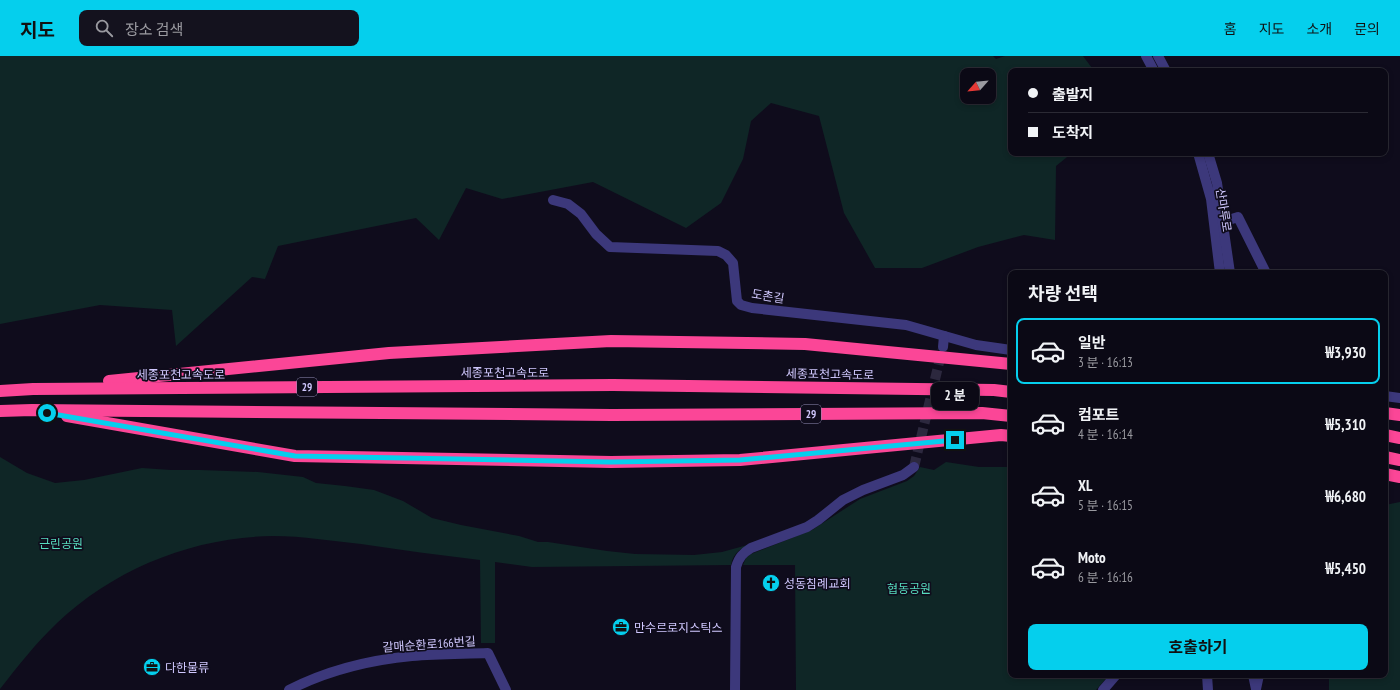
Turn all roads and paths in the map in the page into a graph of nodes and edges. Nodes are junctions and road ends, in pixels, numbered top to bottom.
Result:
1 (1146, 56) edge
2 (1158, 56) edge
3 (1152, 68) edge
4 (1164, 68) edge
5 (1199, 156) edge
6 (1209, 156) edge
7 (553, 200) dead end
8 (1218, 223) junction
9 (1220, 270) edge
10 (1229, 270) edge
11 (1264, 270) edge
12 (944, 336) junction
13 (943, 347) tunnel mouth
14 (1008, 350) edge
15 (1008, 364) edge
16 (33, 389) junction
17 (0, 391) edge
18 (1008, 392) edge
19 (1388, 396) edge
20 (1400, 398) edge
21 (32, 410) junction
22 (0, 411) edge
23 (1388, 413) edge
24 (1400, 415) edge
25 (1008, 416) edge
26 (1008, 436) edge
27 (1388, 436) edge
28 (1400, 438) edge
29 (1388, 458) edge
30 (1400, 460) edge
31 (914, 466) tunnel mouth
32 (1388, 475) edge
33 (1400, 477) edge
34 (1113, 678) edge
35 (1207, 678) edge
36 (1254, 678) edge
37 (1259, 678) edge
38 (289, 690) edge
39 (506, 690) edge
40 (735, 690) edge
41 (1103, 690) edge
42 (1208, 690) edge
43 (1256, 690) edge

1 - 3 street
2 - 4 street
5 - 8 street, 산마루로
6 - 8 street, 산마루로
7 - 12 street, 도촌길
8 - 9 street, 산마루로
8 - 10 street, 산마루로
8 - 11 street
12 - 13 street
12 - 14 street, 도촌길
15 - 16 highway
16 - 17 highway, 세종포천고속도로 / 29
16 - 18 highway, 세종포천고속도로 / 29
19 - 20 street
21 - 22 highway, 29
21 - 25 highway, 29
21 - 26 highway
23 - 24 highway
27 - 28 highway
29 - 30 highway
31 - 40 street
32 - 33 highway
34 - 41 street
35 - 42 street
36 - 43 street
37 - 43 street
38 - 39 street, 갈매순환로166번길

